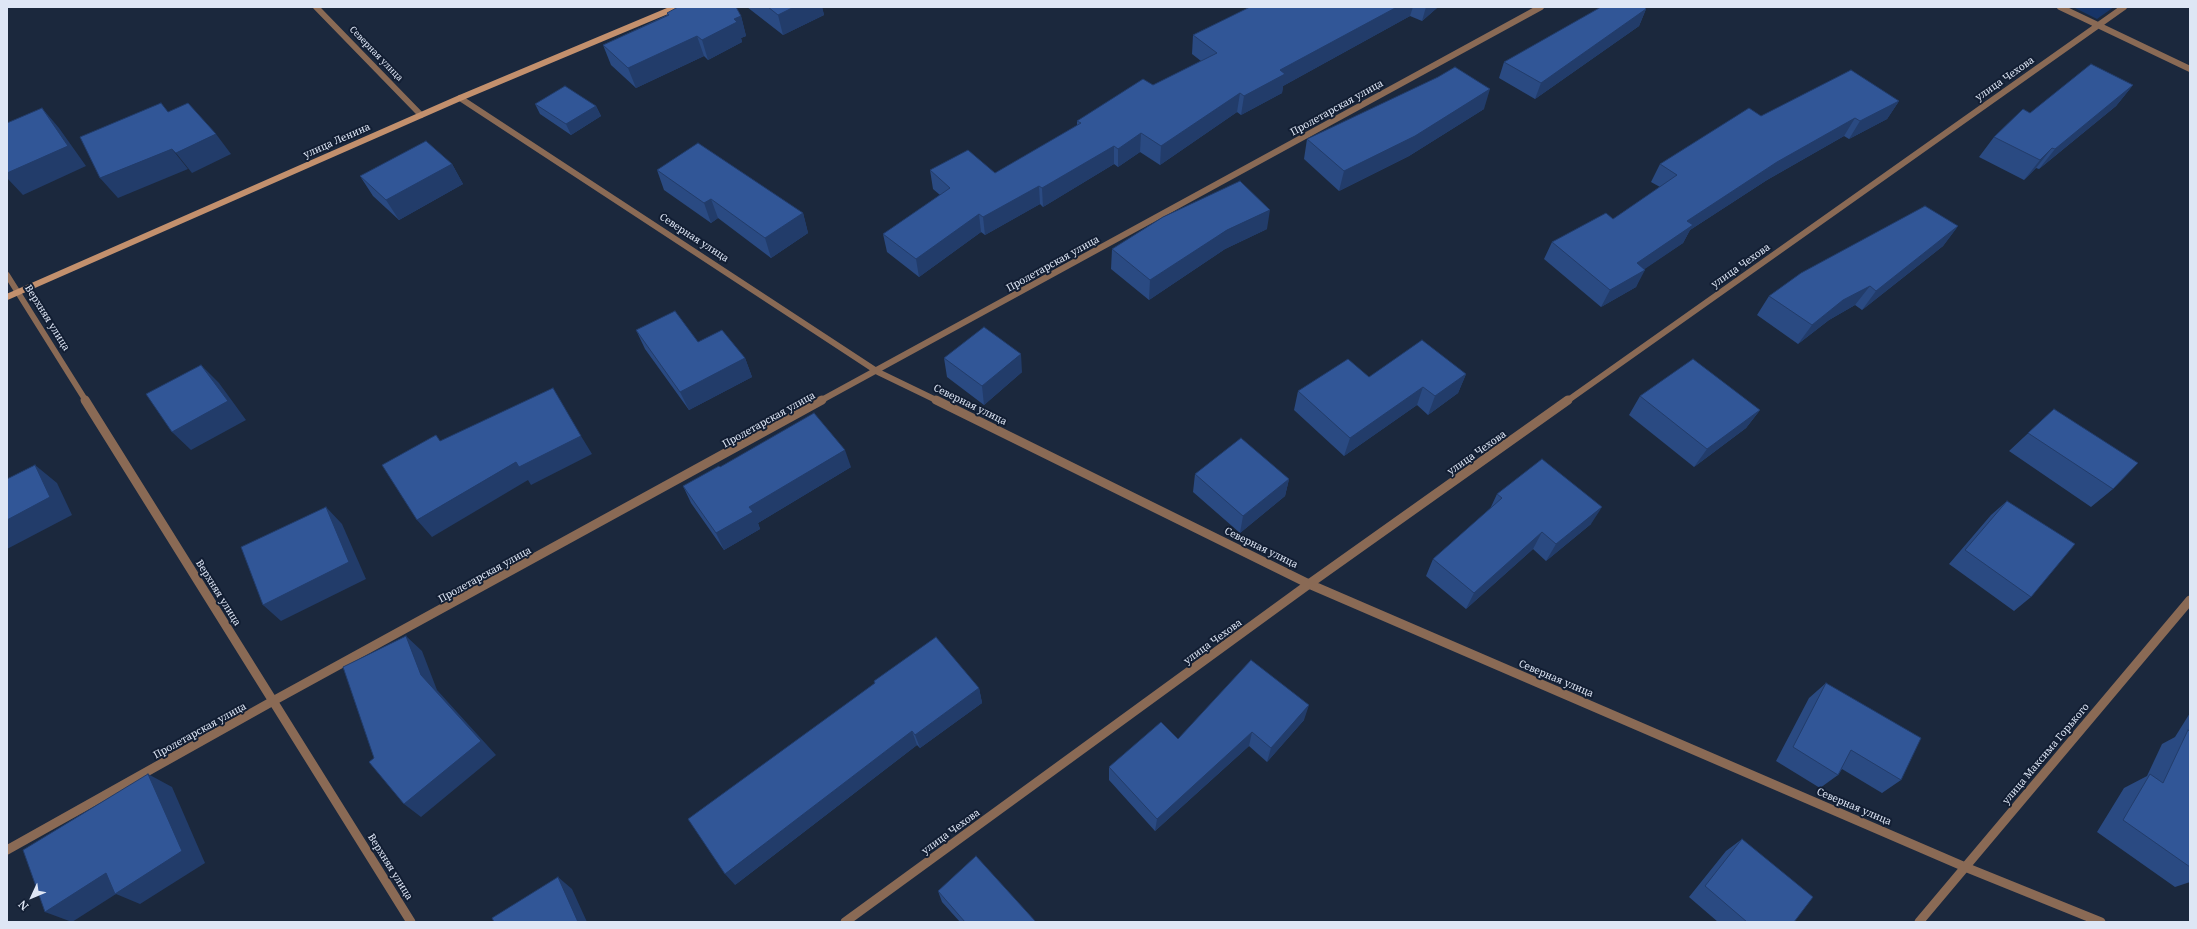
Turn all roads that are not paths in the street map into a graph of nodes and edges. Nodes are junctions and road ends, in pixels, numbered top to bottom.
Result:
1 (316, 7) edge
2 (677, 7) edge
3 (1541, 7) edge
4 (2060, 7) edge
5 (2124, 7) edge
6 (2098, 25) junction
7 (2190, 69) edge
8 (460, 98) junction
9 (421, 115) junction
10 (7, 275) edge
11 (18, 292) junction
12 (7, 297) edge
13 (878, 372) junction
14 (1309, 584) junction
15 (2190, 600) edge
16 (273, 702) junction
17 (7, 850) edge
18 (1965, 867) junction
19 (411, 922) edge
20 (845, 922) edge
21 (1918, 922) edge
22 (2101, 922) edge

1 - 9 street, Северная улица
2 - 8 street, улица Ленина
3 - 13 street, Пролетарская улица
4 - 6 street
5 - 6 street, улица Чехова
6 - 7 street
6 - 14 street, улица Чехова
8 - 9 street, улица Ленина
8 - 13 street, Северная улица
9 - 11 street, улица Ленина
10 - 11 street, Верхняя улица
11 - 12 street, улица Ленина
11 - 16 street, Верхняя улица
13 - 14 street, Северная улица
13 - 16 street, Пролетарская улица
14 - 18 street, Северная улица
14 - 20 street, улица Чехова
15 - 18 street, улица Максима Горького
16 - 17 street, Пролетарская улица
16 - 19 street, Верхняя улица
18 - 21 street, улица Максима Горького
18 - 22 street, Северная улица

